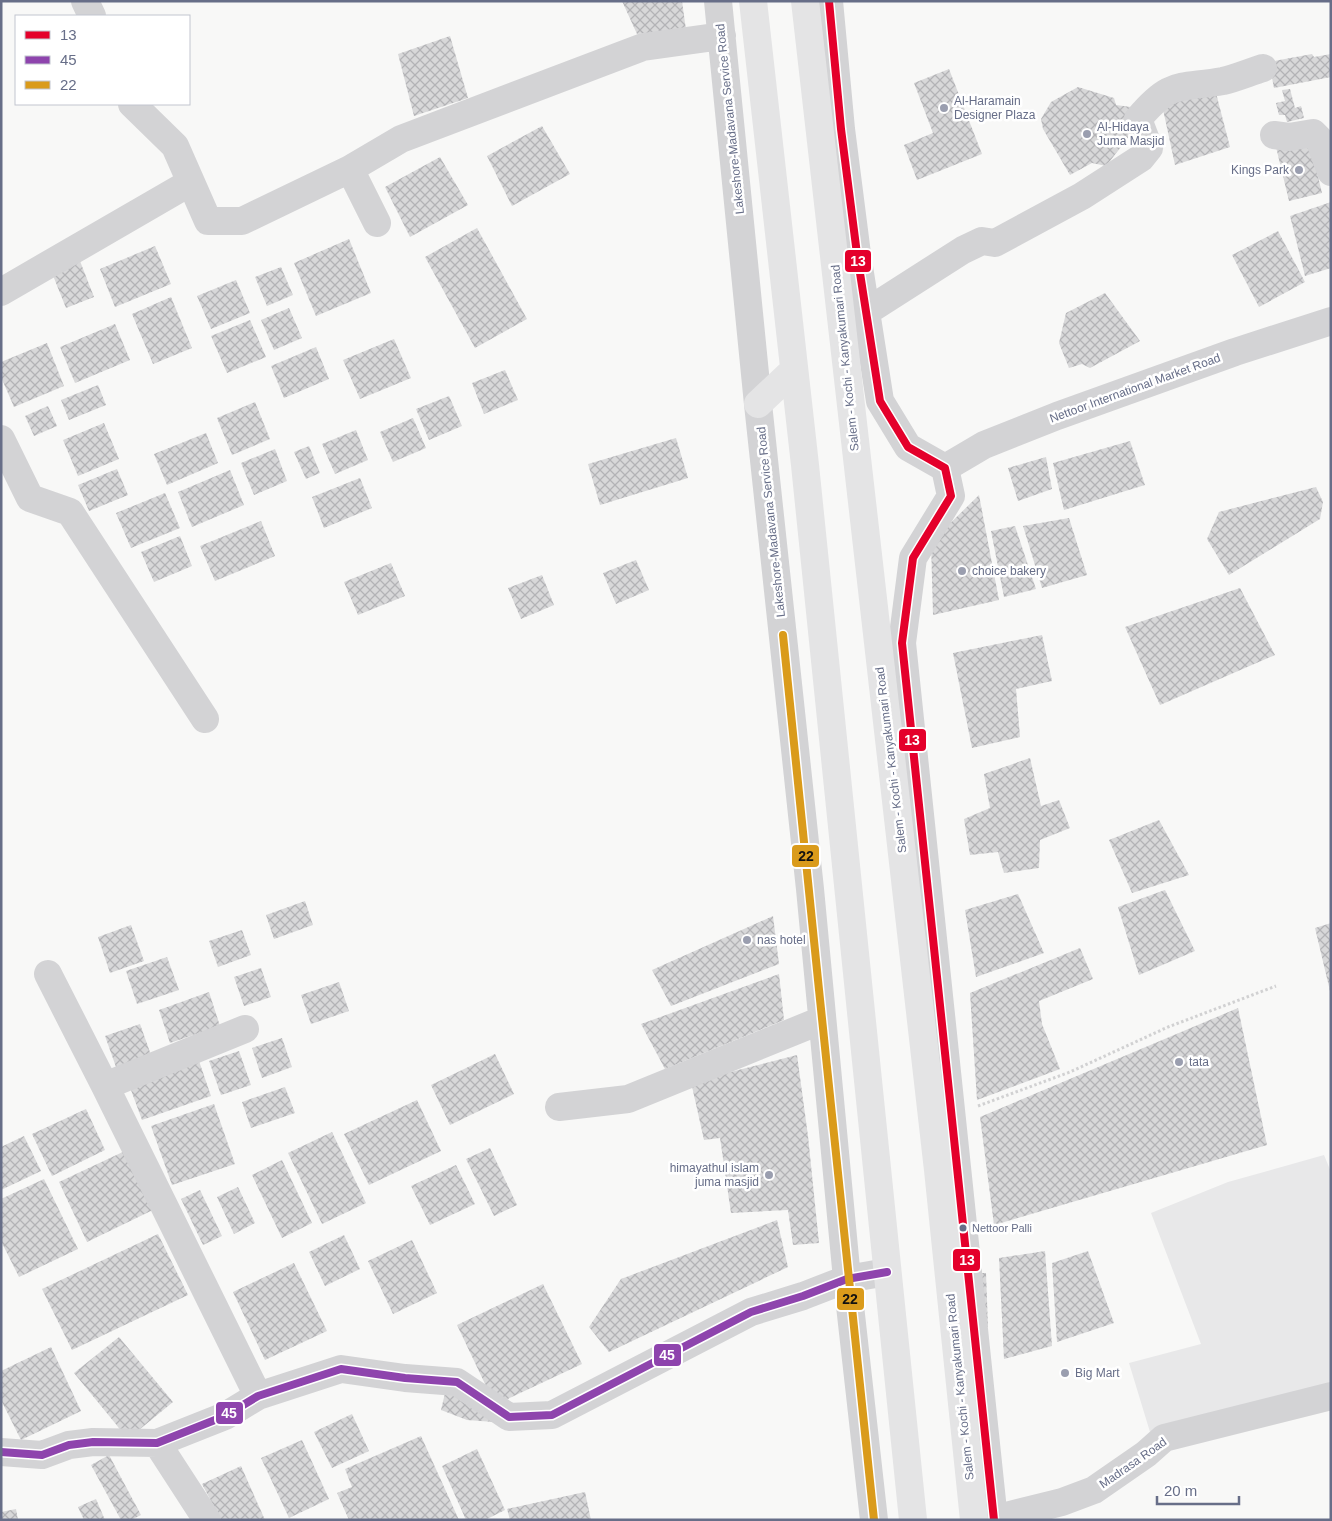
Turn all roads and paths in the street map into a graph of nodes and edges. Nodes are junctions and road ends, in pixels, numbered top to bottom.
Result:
1 (85, 1) edge
2 (718, 1) edge
3 (753, 1) edge
4 (805, 1) edge
5 (829, 1) edge
6 (92, 15) edge
7 (722, 36) junction
8 (1263, 68) dead end
9 (133, 105) edge
10 (1274, 135) dead end
11 (350, 169) junction
12 (1331, 172) edge
13 (191, 182) junction
14 (377, 223) dead end
15 (1, 292) edge
16 (866, 312) junction
17 (1331, 321) edge
18 (794, 370) junction
19 (758, 404) junction
20 (1, 439) edge
21 (945, 468) junction
22 (205, 719) dead end
23 (48, 974) dead end
24 (1276, 986) dead end
25 (822, 1020) junction
26 (245, 1029) dead end
27 (105, 1086) junction
28 (559, 1106) dead end
29 (951, 1115) junction
30 (888, 1272) junction
31 (847, 1279) junction
32 (258, 1396) junction
33 (1331, 1396) edge
34 (157, 1443) junction
35 (1, 1452) edge
36 (987, 1519) edge
37 (207, 1520) edge
38 (874, 1520) edge
39 (913, 1520) edge

1 - 6 street
2 - 7 street, Lakeshore-Madavana Service Road
3 - 18 highway
4 - 36 highway, Salem - Kochi - Kanyakumari Road
5 - 16 street
7 - 11 street
7 - 19 street, Lakeshore-Madavana Service Road
8 - 16 street
9 - 13 street
10 - 12 street
11 - 13 street
11 - 14 street
13 - 15 street
16 - 21 street
17 - 21 street, Nettoor International Market Road
18 - 19 highway
18 - 30 highway
19 - 25 street, Lakeshore-Madavana Service Road
20 - 22 street
21 - 29 street
23 - 27 street
24 - 29 path
25 - 28 street
25 - 31 street, Lakeshore-Madavana Service Road
26 - 27 street
27 - 32 street
29 - 36 street
30 - 31 street
30 - 39 highway
31 - 32 street
31 - 38 street, Lakeshore-Madavana Service Road
32 - 34 street
33 - 36 street, Madrasa Road
34 - 35 street
34 - 37 street

